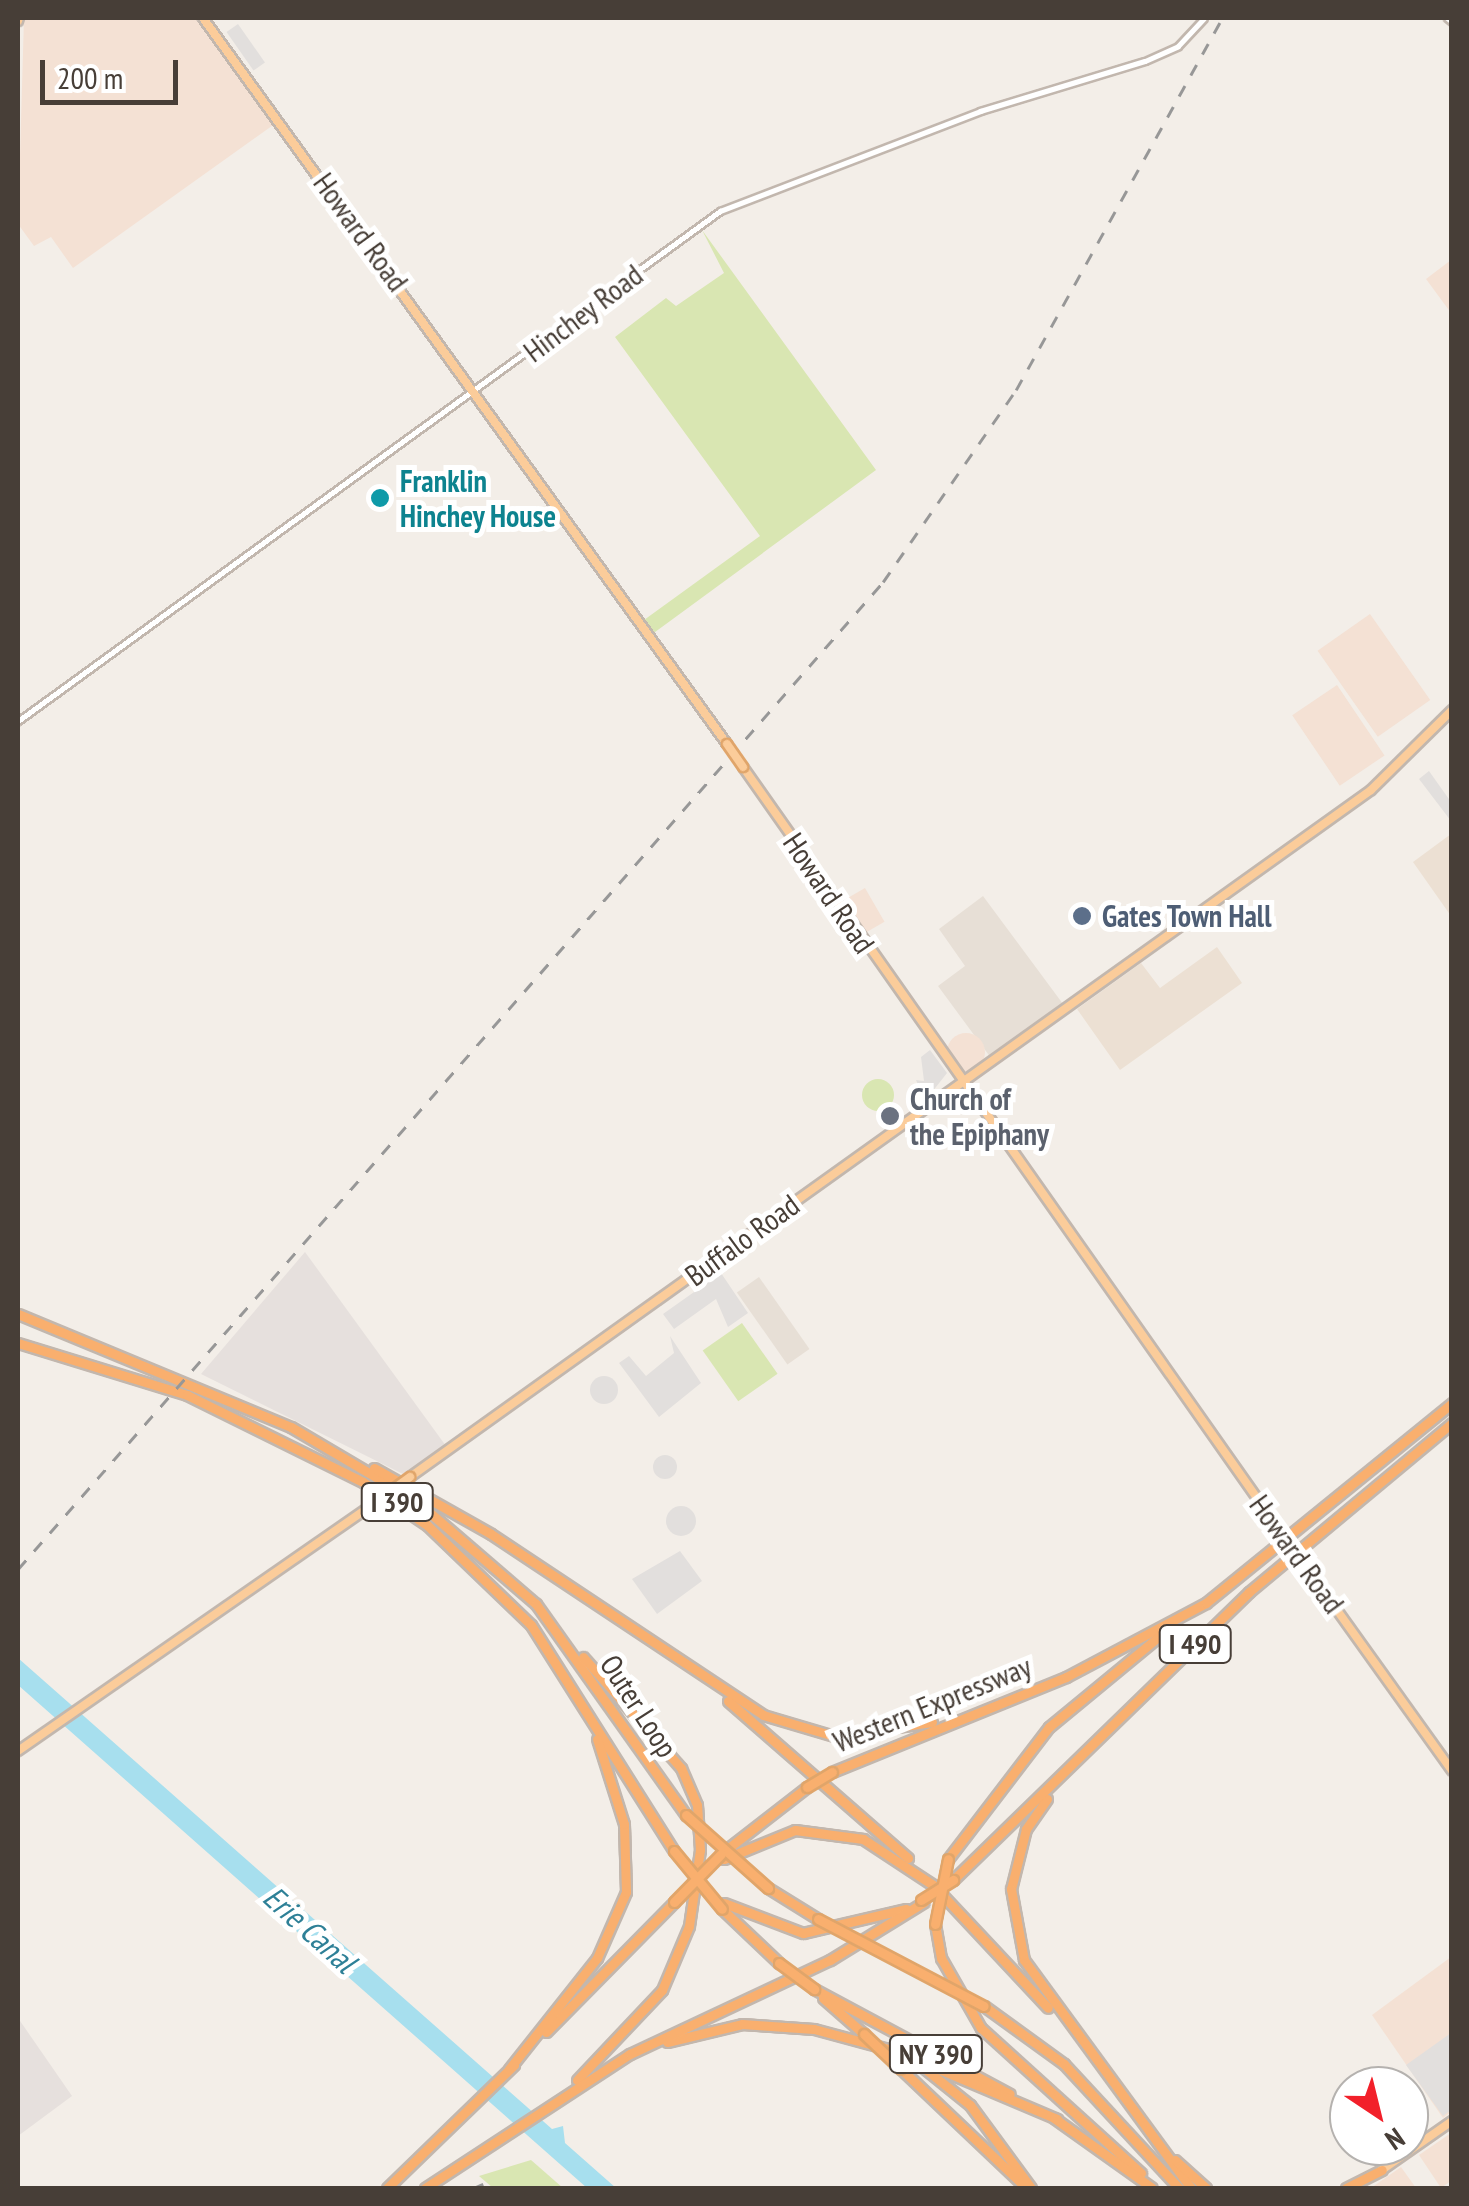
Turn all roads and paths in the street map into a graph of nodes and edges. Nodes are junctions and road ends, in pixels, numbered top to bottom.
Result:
1 (203, 18) edge
2 (1204, 18) edge
3 (477, 391) junction
4 (1452, 710) edge
5 (18, 721) edge
6 (960, 1082) junction
7 (18, 1314) edge
8 (18, 1343) edge
9 (1452, 1403) edge
10 (1452, 1424) edge
11 (363, 1464) junction
12 (1206, 1603) junction
13 (563, 1638) junction
14 (695, 1673) junction
15 (582, 1704) junction
16 (992, 1704) junction
17 (18, 1751) edge
18 (1077, 1762) junction
19 (1452, 1771) edge
20 (722, 1856) junction
21 (918, 1871) junction
22 (922, 1901) junction
23 (723, 1906) junction
24 (814, 1989) junction
25 (1074, 2036) junction
26 (891, 2050) junction
27 (510, 2069) junction
28 (605, 2070) junction
29 (548, 2104) junction
30 (1057, 2119) junction
31 (1452, 2122) edge
32 (1153, 2139) junction
33 (1382, 2170) junction
34 (387, 2188) edge
35 (425, 2188) edge
36 (1028, 2188) edge
37 (1155, 2188) edge
38 (1179, 2188) edge
39 (1191, 2188) edge
40 (1206, 2188) edge
41 (1346, 2188) edge
42 (1355, 2188) edge

1 - 3 main road, Howard Road
2 - 3 street, Hinchey Road
3 - 5 street, Hinchey Road
3 - 6 main road, Howard Road, bridge
4 - 6 main road, Buffalo Road
6 - 17 main road, Buffalo Road, bridge
6 - 19 main road, Howard Road, bridge
7 - 11 highway, Outer Loop / I 390
8 - 15 highway, Outer Loop / I 390
9 - 12 highway, Western Expressway / I 490
10 - 18 highway, I 490
11 - 13 highway, Outer Loop / I 390
11 - 14 highway
12 - 16 highway, Western Expressway / I 490
12 - 37 highway, bridge
13 - 29 highway
13 - 38 highway, Outer Loop / NY 390, bridge
14 - 16 highway
14 - 21 highway
15 - 23 highway, Outer Loop / I 390, bridge
15 - 27 highway
16 - 20 highway, Western Expressway / I 490, bridge
18 - 22 highway, I 490, bridge
18 - 25 highway
20 - 21 highway
20 - 27 highway, Western Expressway / I 490, bridge
21 - 25 highway
22 - 23 highway
22 - 28 highway, I 490
23 - 24 highway, NY 390, bridge
24 - 30 highway, NY 390
24 - 36 highway, bridge
25 - 32 highway
26 - 28 highway
26 - 30 highway
26 - 36 highway
27 - 34 highway, Western Expressway / I 490
28 - 29 highway, I 490
29 - 35 highway, I 490
30 - 37 highway, NY 390
31 - 33 main road
32 - 39 highway
32 - 40 highway
33 - 41 highway
33 - 42 main road

